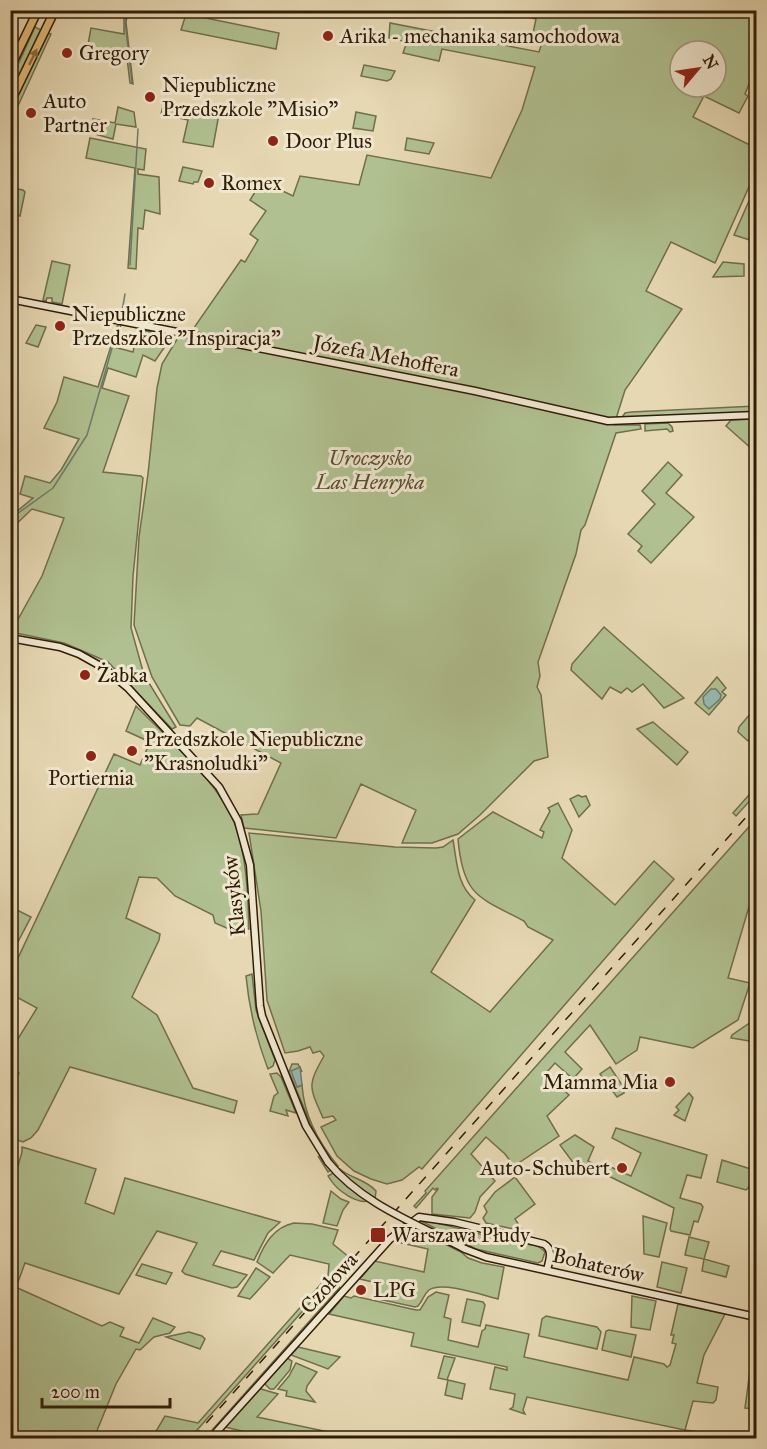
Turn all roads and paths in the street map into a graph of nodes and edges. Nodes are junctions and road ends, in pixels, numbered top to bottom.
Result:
1 (38, 10) edge
2 (55, 10) edge
3 (10, 68) edge
4 (10, 102) edge
5 (10, 299) edge
6 (756, 415) edge
7 (10, 638) edge
8 (404, 1217) joint
9 (547, 1270) junction
10 (756, 1317) edge
11 (211, 1438) edge

1 - 3 main road
4 -> 2 main road
5 - 6 street, Józefa Mehoffera
7 - 8 street, Klasyków, bridge
8 - 9 street, Bohaterów, bridge
9 - 10 street, Bohaterów
9 - 11 street, Czołowa

